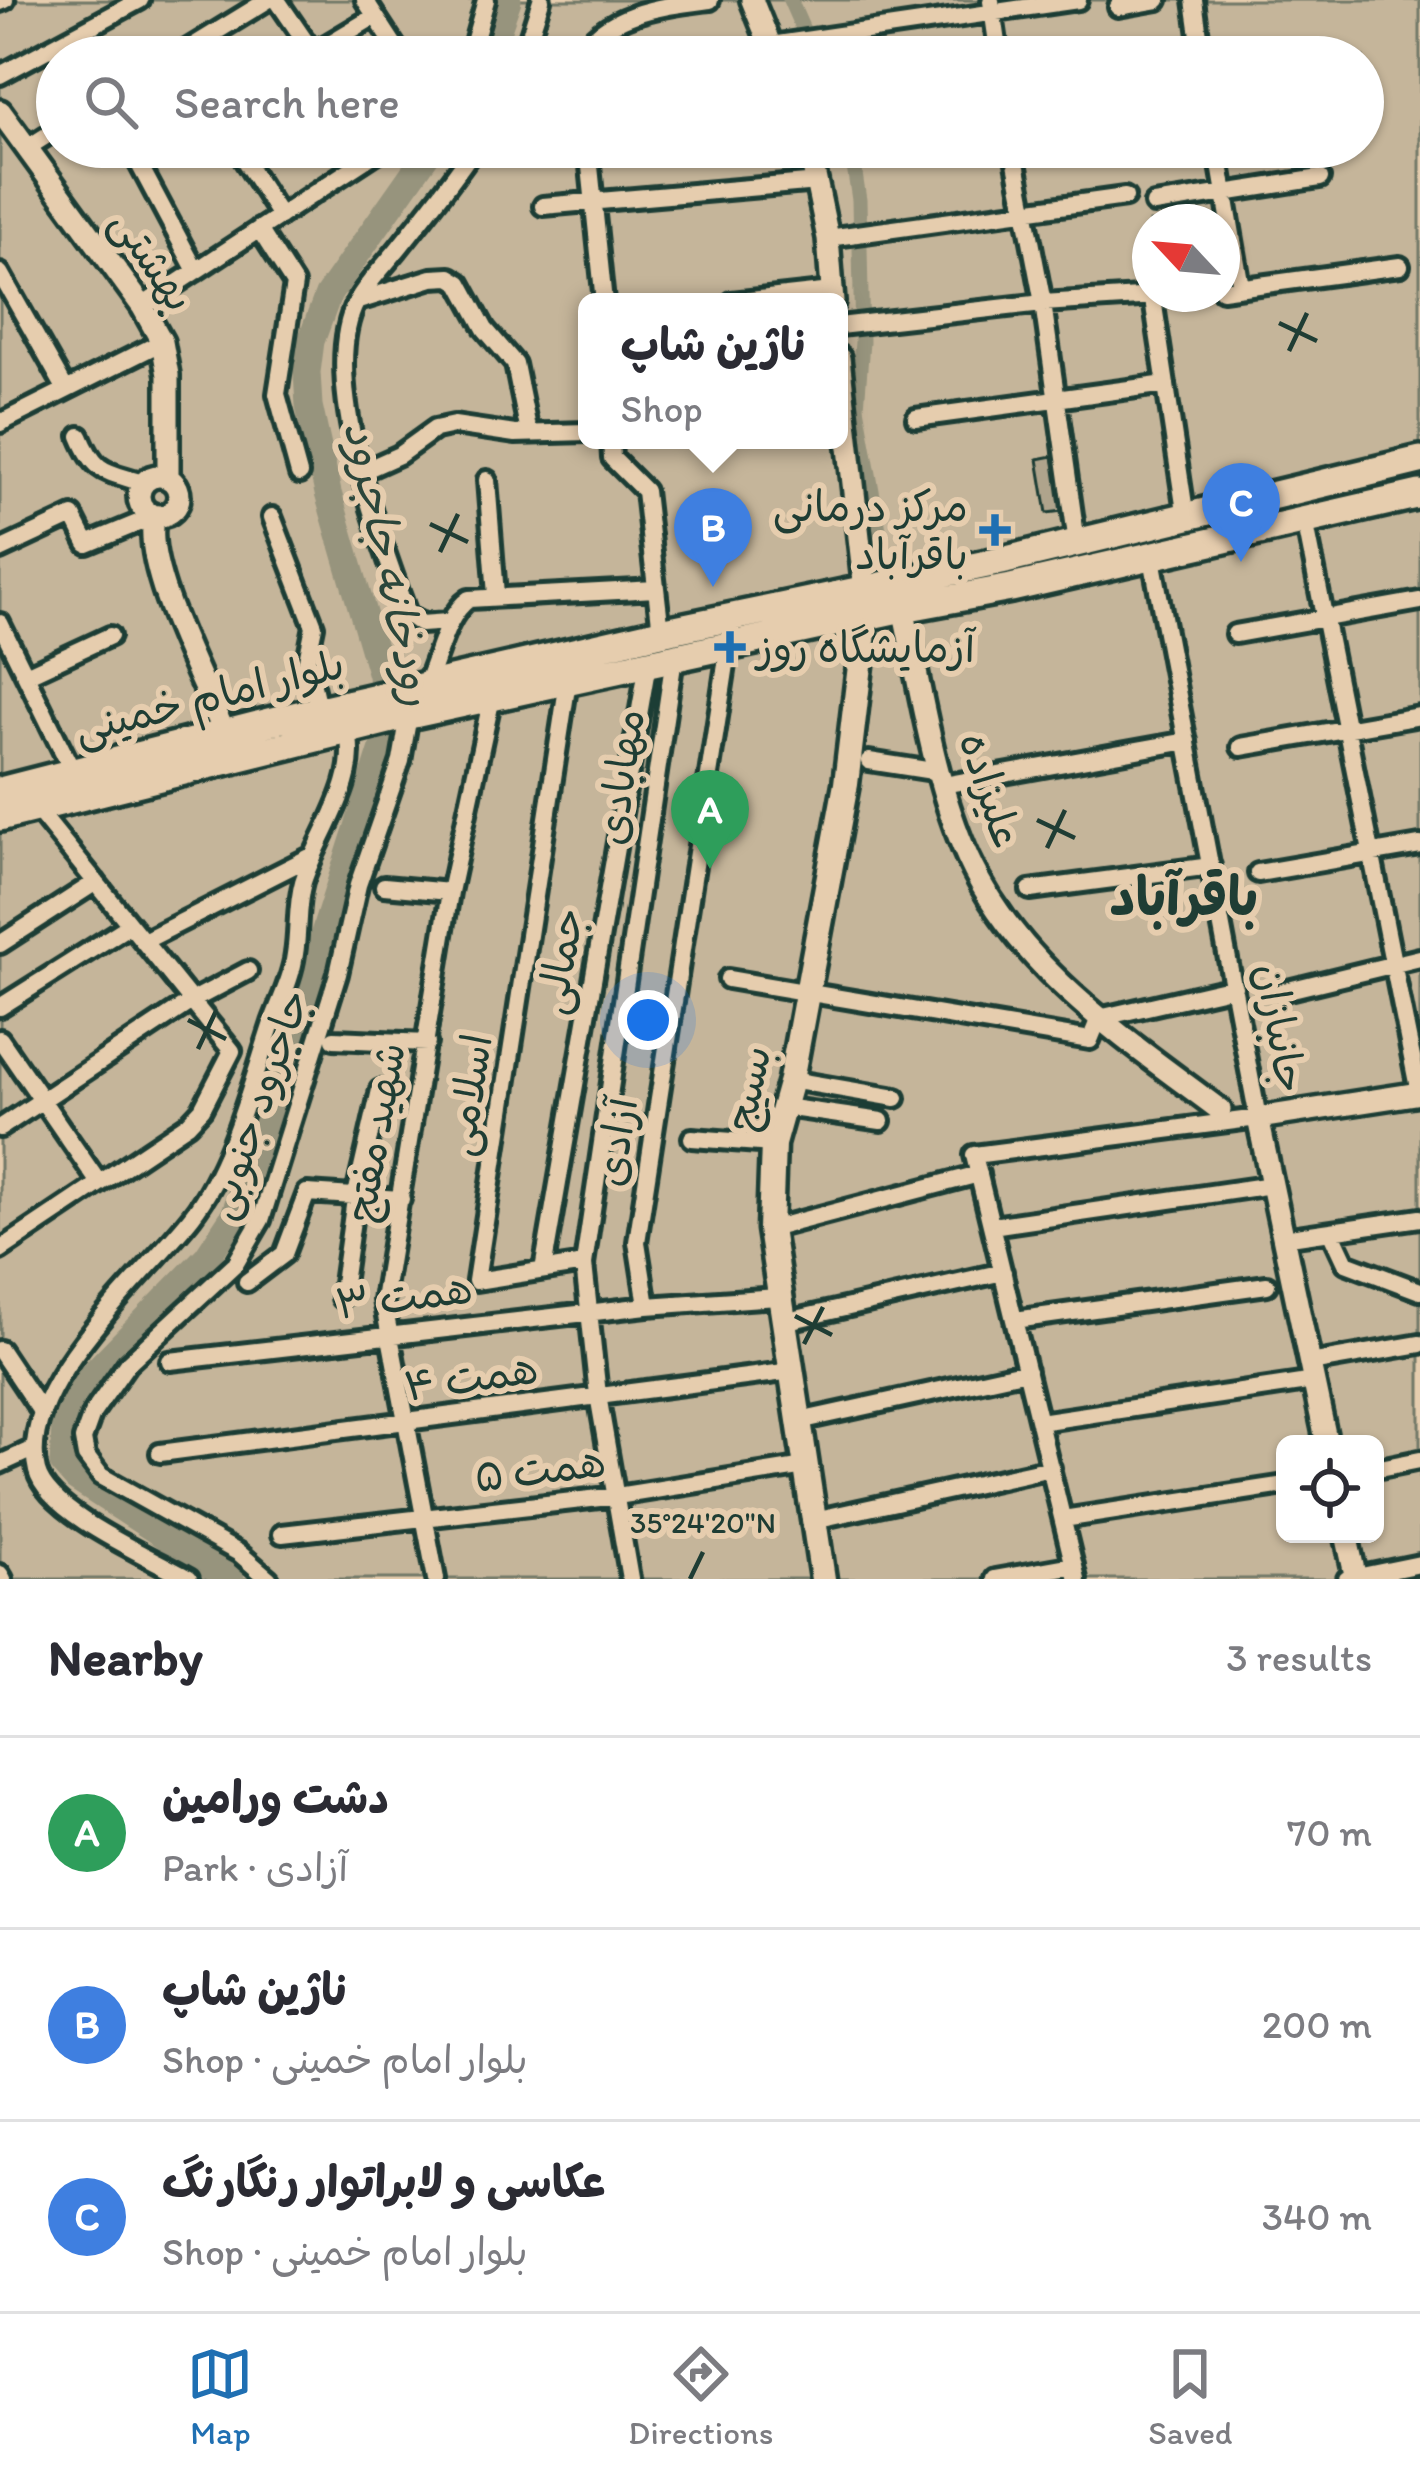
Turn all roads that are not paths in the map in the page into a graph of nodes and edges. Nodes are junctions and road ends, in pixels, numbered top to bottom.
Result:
1 (140, 0) edge
2 (272, 0) edge
3 (486, 0) edge
4 (541, 0) edge
5 (710, 0) edge
6 (752, 0) edge
7 (1078, 0) edge
8 (1158, 0) edge
9 (1193, 0) edge
10 (992, 5) edge
11 (370, 8) edge
12 (1118, 8) dead end
13 (73, 36) edge
14 (212, 36) edge
15 (299, 36) edge
16 (337, 36) edge
17 (388, 36) edge
18 (476, 36) edge
19 (530, 36) edge
20 (600, 36) edge
21 (767, 36) edge
22 (831, 36) edge
23 (996, 36) edge
24 (1199, 36) edge
25 (36, 56) edge
26 (0, 75) edge
27 (0, 111) edge
28 (36, 142) edge
29 (27, 148) junction
30 (36, 160) edge
31 (42, 168) edge
32 (141, 168) edge
33 (249, 168) edge
34 (351, 168) edge
35 (461, 168) edge
36 (590, 168) edge
37 (814, 168) edge
38 (1017, 168) edge
39 (1220, 168) edge
40 (1320, 178) dead end
41 (818, 182) junction
42 (1224, 191) junction
43 (1124, 197) dead end
44 (594, 203) junction
45 (1154, 203) dead end
46 (543, 206) dead end
47 (1025, 211) junction
48 (280, 216) junction
49 (259, 229) junction
50 (827, 238) junction
51 (1400, 266) dead end
52 (196, 271) junction
53 (0, 273) edge
54 (1241, 287) joint
55 (603, 293) edge
56 (832, 293) edge
57 (1132, 299) edge
58 (357, 301) junction
59 (1043, 303) junction
60 (142, 306) junction
61 (1155, 312) edge
62 (848, 325) edge
63 (162, 342) junction
64 (1166, 384) junction
65 (66, 390) junction
66 (1058, 399) junction
67 (916, 418) dead end
68 (0, 423) edge
69 (578, 432) edge
70 (529, 434) junction
71 (80, 436) dead end
72 (848, 443) edge
73 (612, 449) edge
74 (1420, 460) edge
75 (361, 472) junction
76 (299, 474) dead end
77 (168, 477) junction
78 (488, 480) dead end
79 (143, 483) junction
80 (1420, 494) edge
81 (155, 516) junction
82 (272, 517) dead end
83 (1186, 518) junction
84 (1305, 520) junction
85 (1077, 543) junction
86 (0, 550) edge
87 (1151, 553) junction
88 (656, 589) junction
89 (496, 596) junction
90 (1420, 601) edge
91 (865, 603) junction
92 (903, 608) junction
93 (1324, 616) junction
94 (448, 622) junction
95 (0, 623) edge
96 (661, 632) junction
97 (1234, 634) dead end
98 (110, 637) dead end
99 (729, 645) junction
100 (661, 660) junction
101 (26, 675) junction
102 (568, 681) junction
103 (492, 697) junction
104 (418, 705) junction
105 (337, 716) junction
106 (1420, 716) edge
107 (1346, 729) junction
108 (224, 732) junction
109 (1186, 741) junction
110 (1241, 748) dead end
111 (869, 761) dead end
112 (73, 772) junction
113 (941, 779) junction
114 (0, 791) edge
115 (36, 808) junction
116 (0, 818) edge
117 (1420, 845) edge
118 (1371, 852) junction
119 (314, 855) junction
120 (1211, 866) junction
121 (1258, 873) dead end
122 (96, 882) junction
123 (383, 886) dead end
124 (1030, 890) dead end
125 (450, 892) junction
126 (130, 925) junction
127 (145, 941) junction
128 (0, 944) edge
129 (1420, 958) edge
130 (1393, 964) junction
131 (248, 970) dead end
132 (728, 979) dead end
133 (1234, 987) junction
134 (1284, 992) dead end
135 (808, 993) junction
136 (193, 1000) junction
137 (0, 1006) edge
138 (1099, 1018) junction
139 (0, 1039) edge
140 (334, 1039) dead end
141 (427, 1043) junction
142 (791, 1080) junction
143 (380, 1090) dead end
144 (1419, 1093) edge
145 (896, 1098) dead end
146 (42, 1100) junction
147 (784, 1107) junction
148 (1220, 1110) dead end
149 (1258, 1118) junction
150 (881, 1121) dead end
151 (0, 1128) edge
152 (692, 1138) dead end
153 (773, 1144) junction
154 (976, 1164) junction
155 (99, 1183) junction
156 (1272, 1185) junction
157 (355, 1199) junction
158 (401, 1199) junction
159 (1420, 1218) edge
160 (992, 1226) junction
161 (770, 1229) junction
162 (1332, 1233) junction
163 (1283, 1238) junction
164 (0, 1250) edge
165 (584, 1264) junction
166 (543, 1270) junction
167 (1003, 1272) junction
168 (247, 1282) dead end
169 (1267, 1285) dead end
170 (1420, 1292) edge
171 (341, 1298) dead end
172 (647, 1306) junction
173 (780, 1309) junction
174 (586, 1311) junction
175 (1015, 1320) junction
176 (391, 1334) junction
177 (1420, 1344) edge
178 (0, 1350) edge
179 (170, 1361) dead end
180 (792, 1371) junction
181 (1027, 1372) junction
182 (1312, 1372) junction
183 (598, 1395) junction
184 (40, 1410) junction
185 (800, 1421) junction
186 (1040, 1422) junction
187 (406, 1423) junction
188 (1325, 1435) edge
189 (33, 1449) junction
190 (160, 1453) dead end
191 (1420, 1460) edge
192 (0, 1464) edge
193 (805, 1466) junction
194 (1384, 1467) edge
195 (1051, 1468) junction
196 (1276, 1486) edge
197 (617, 1496) junction
198 (426, 1519) junction
199 (1063, 1519) junction
200 (814, 1520) junction
201 (282, 1534) dead end
202 (1348, 1543) edge
203 (1420, 1564) edge
204 (1075, 1572) edge
205 (1356, 1578) edge
206 (189, 1579) edge
207 (269, 1579) edge
208 (436, 1579) edge
209 (630, 1579) edge
210 (823, 1579) edge
211 (995, 1579) edge
212 (1346, 1579) edge

1 - 13 street
2 - 14 street
2 - 15 street
3 - 18 street
4 - 19 street
5 - 20 street
6 - 21 street
7 - 10 street
8 - 12 street
9 - 24 street
10 - 22 street
10 - 23 street
11 - 16 street
11 - 17 street
25 - 26 street
27 - 29 street, بهشتی
28 - 29 street
29 - 30 street, بهشتی
31 - 60 street, بهشتی
32 - 52 street
33 - 48 street
34 - 48 street
35 - 58 street
36 - 44 street
37 - 41 street
38 - 47 street
39 - 42 street
40 - 42 street
41 - 44 street
41 - 50 street
42 - 45 street
42 - 54 street
43 - 47 street
44 - 46 street
44 - 55 street
47 - 50 street
47 - 59 street
48 - 49 street
49 - 52 street
49 - 76 street
50 - 56 street
51 - 54 street
52 - 60 street
53 - 65 street
57 - 59 street
58 - 70 street
58 - 75 street
59 - 62 street
59 - 66 street
60 - 63 street, بهشتی
61 - 64 street
63 - 65 street
63 - 77 street, بهشتی
64 - 66 street
64 - 83 street
65 - 68 street
66 - 67 street
66 - 85 street
69 - 70 street
70 - 75 street
71 - 79 street
72 - 91 street
73 - 88 street
74 - 83 main road, بلوار امام خمینی
75 - 94 street
77 - 79 street
77 - 81 street
78 - 89 street
79 - 81 street
80 - 84 main road, بلوار امام خمینی
81 - 86 street
81 - 108 street
82 - 105 street
83 - 85 main road, بلوار امام خمینی
84 - 87 main road, بلوار امام خمینی
84 - 93 street
85 - 91 main road, بلوار امام خمینی
87 - 92 main road, بلوار امام خمینی
87 - 109 street, جانبازان
88 - 89 street
88 - 96 street
89 - 94 street
90 - 93 street
91 - 92 main road, بلوار امام خمینی
91 - 96 main road, بلوار امام خمینی
91 - 99 main road, بلوار امام خمینی
91 - 135 main road, بسیج
92 - 113 street, علیزاده
93 - 97 street
93 - 107 street
94 - 104 street
95 - 101 street
96 - 104 main road, بلوار امام خمینی
98 - 101 street
99 - 100 main road, بلوار امام خمینی
99 - 172 street, آزادی
100 - 102 main road, بلوار امام خمینی
100 - 165 street, مهابادی
100 - 166 street, جمالی
101 - 112 street
102 - 103 main road, بلوار امام خمینی
102 - 166 street, اسلامی
103 - 104 main road, بلوار امام خمینی
103 - 125 street, شهید مفتح
104 - 105 main road, بلوار امام خمینی
104 - 207 street, جاجرود جنوبی
105 - 108 main road, بلوار امام خمینی
105 - 115 main road, بلوار امام خمینی
105 - 119 street
106 - 107 street
107 - 110 street
107 - 118 street
108 - 112 main road, بلوار امام خمینی
109 - 113 street
109 - 120 street, جانبازان
111 - 113 street
112 - 114 main road, بلوار امام خمینی
113 - 138 street, علیزاده
115 - 116 main road, بلوار امام خمینی
115 - 122 street
117 - 118 street
118 - 121 street
118 - 130 street
119 - 127 street
119 - 184 street
120 - 124 street
120 - 133 street, جانبازان
122 - 126 street
122 - 128 street
123 - 125 street
125 - 141 street, شهید مفتح
126 - 127 street
126 - 137 street
127 - 136 street
129 - 130 street
130 - 134 street
130 - 144 street
131 - 136 street
132 - 135 street
133 - 138 street
133 - 149 street, جانبازان
135 - 138 street
135 - 142 main road, بسیج
136 - 146 street
136 - 155 street
138 - 148 street, علیزاده
139 - 146 street
140 - 141 street
141 - 158 street, شهید مفتح
142 - 145 street
142 - 147 main road, بسیج
143 - 157 street
144 - 149 street
146 - 151 street
146 - 155 street
147 - 150 street
147 - 153 main road, بسیج
149 - 154 street
149 - 156 street, جانبازان
152 - 153 street
153 - 161 main road, بسیج
154 - 160 street
154 - 161 street
155 - 164 street
156 - 160 street
156 - 163 street, جانبازان
157 - 158 street
157 - 168 street
157 - 171 street
158 - 176 street, شهید مفتح
159 - 162 street
160 - 167 street
161 - 173 main road, بسیج
162 - 163 street
162 - 170 street
163 - 182 street, جانبازان
165 - 166 street, اسلامی
165 - 174 street
167 - 173 street
167 - 175 street
169 - 175 street
172 - 173 street
172 - 174 street, همت ۳
173 - 180 main road, بسیج
174 - 176 street, همت ۳
174 - 183 street
175 - 181 street
176 - 179 street, همت ۳
176 - 187 street, شهید مفتح
177 - 182 street
178 - 184 street
180 - 183 street, همت ۴
180 - 185 main road, بسیج
181 - 185 street
181 - 186 street
182 - 186 street
182 - 188 street, جانبازان
183 - 187 street, همت ۴
183 - 197 street
184 - 189 street
185 - 193 main road, بسیج
186 - 195 street
187 - 190 street, همت ۴
187 - 198 street, شهید مفتح
189 - 192 street
189 - 206 street
191 - 194 street
193 - 197 street, همت ۵
193 - 200 main road, بسیج
195 - 199 street
195 - 200 street
196 - 199 street
197 - 198 street, همت ۵
197 - 209 street
198 - 201 street, همت ۵
198 - 208 street, شهید مفتح
199 - 204 street
200 - 210 main road, بسیج
202 - 205 street
203 - 205 street
204 - 211 street
205 - 212 street

